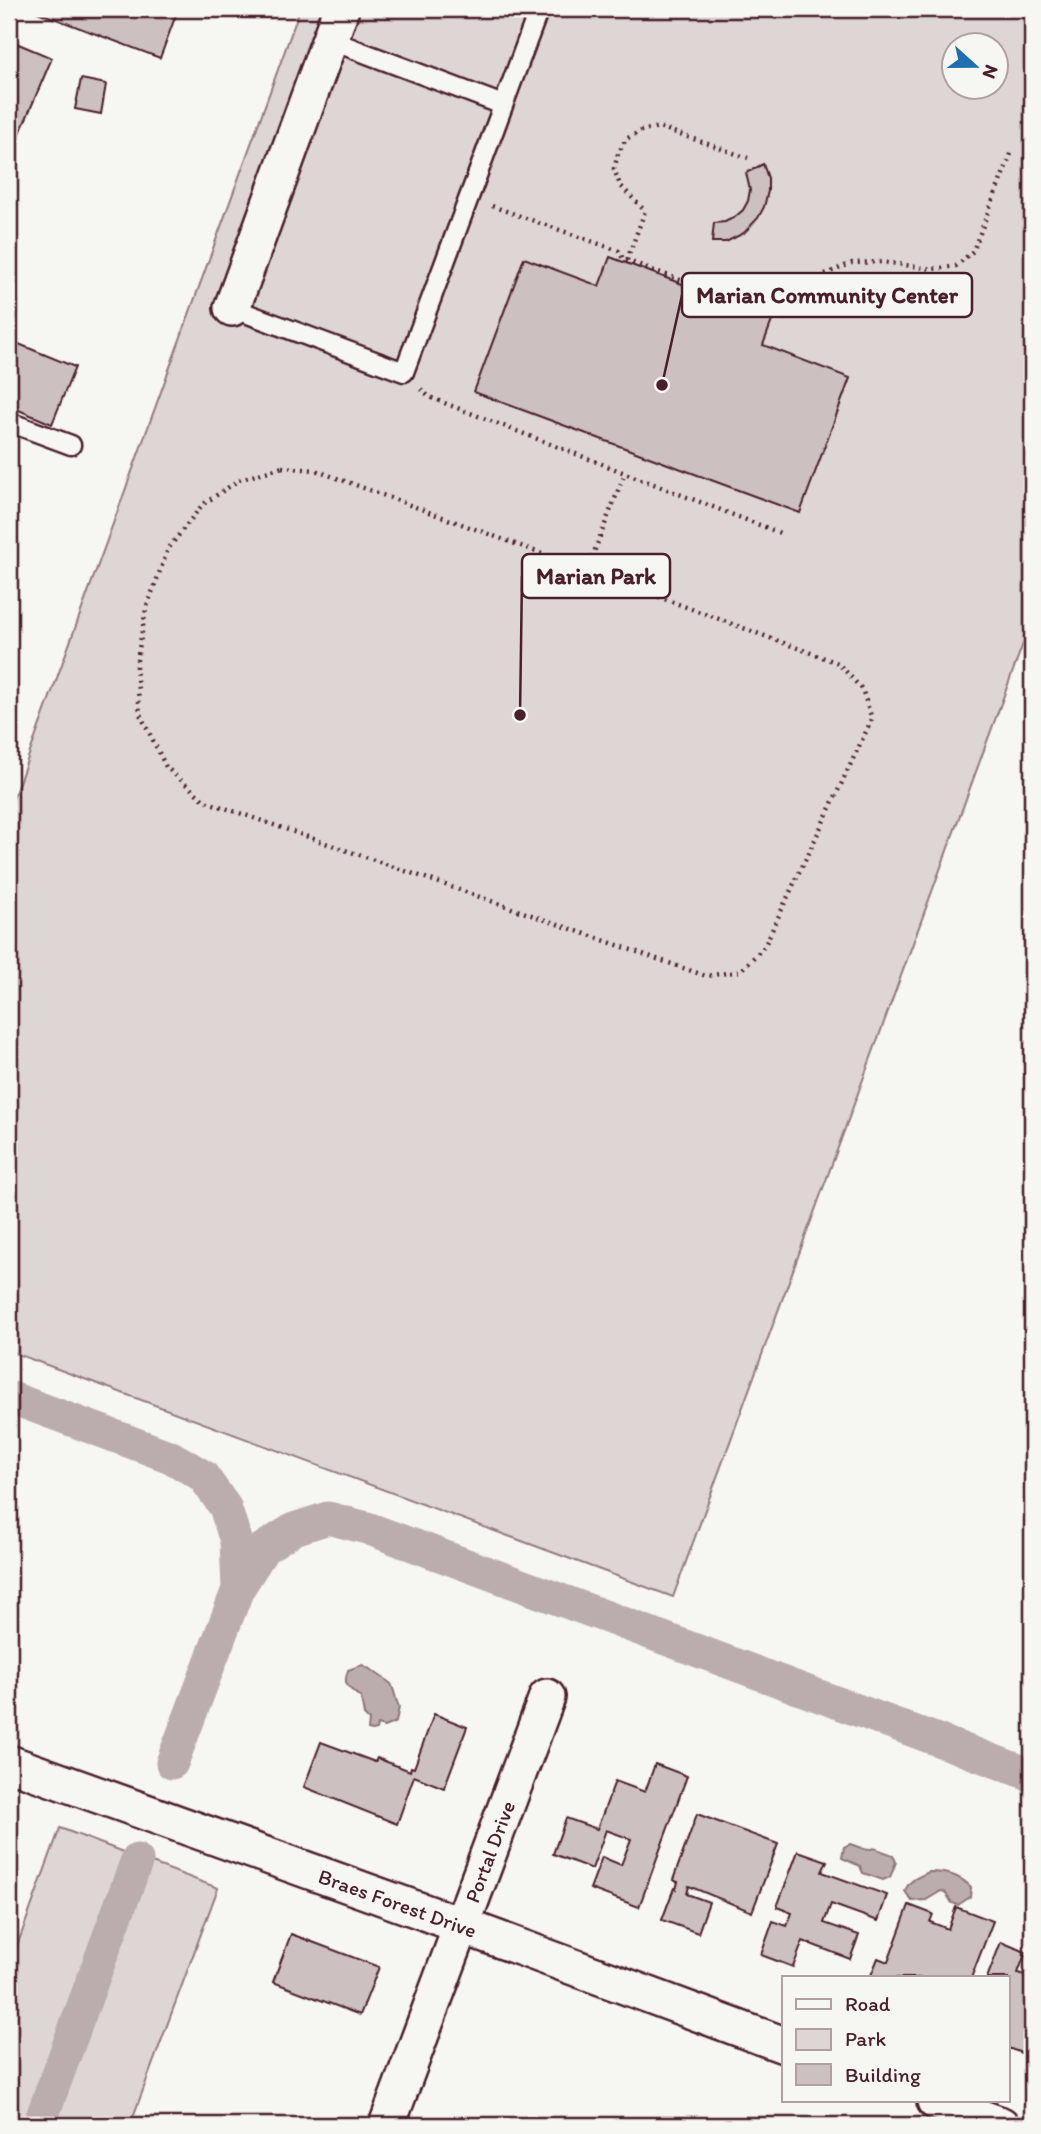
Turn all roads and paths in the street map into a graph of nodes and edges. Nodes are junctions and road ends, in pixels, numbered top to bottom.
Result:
1 (539, 9) edge
2 (336, 24) edge
3 (503, 105) junction
4 (1012, 150) dead end
5 (747, 158) dead end
6 (469, 198) junction
7 (627, 260) junction
8 (232, 308) joint
9 (404, 372) junction
10 (9, 422) edge
11 (71, 445) dead end
12 (625, 473) junction
13 (780, 533) dead end
14 (587, 570) junction
15 (547, 1697) dead end
16 (9, 1763) edge
17 (463, 1926) junction
18 (782, 2044) edge
19 (938, 2102) edge
20 (387, 2125) edge
21 (1001, 2125) edge

1 - 3 lane
2 - 3 lane
2 - 8 street
3 - 6 lane
4 - 7 path
5 - 7 path
6 - 7 path
6 - 9 lane
8 - 9 lane
9 - 12 path
10 - 11 lane
12 - 13 path
12 - 14 path
14 - 14 path
15 - 17 street, Portal Drive
16 - 17 street, Braes Forest Drive
17 - 18 street, Braes Forest Drive
17 - 20 street, Portal Drive
19 - 21 street

